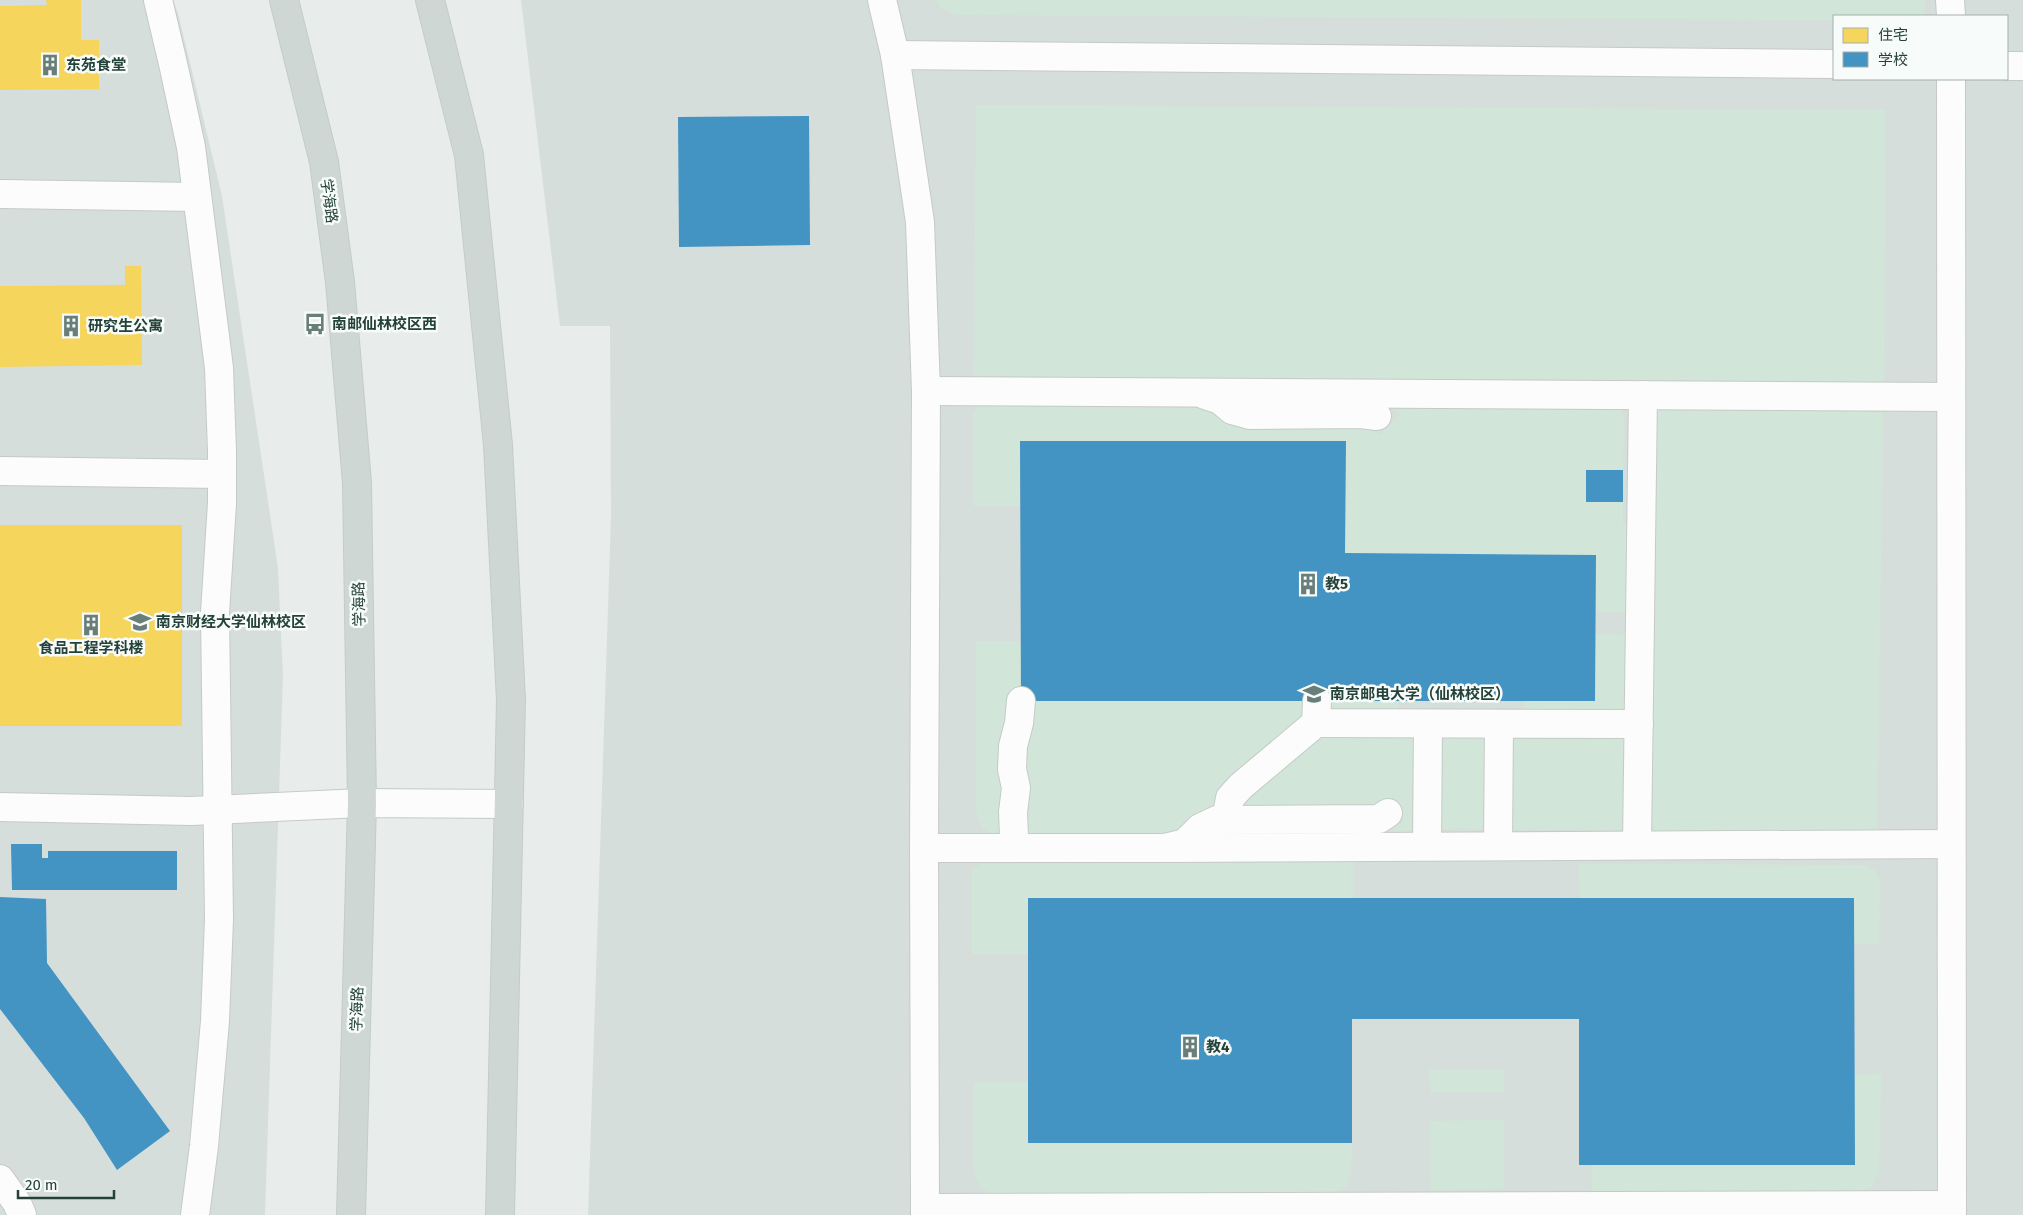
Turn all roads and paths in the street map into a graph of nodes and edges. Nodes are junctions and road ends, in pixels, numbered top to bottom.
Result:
1 (158, 0) edge
2 (284, 0) edge
3 (430, 0) edge
4 (882, 0) edge
5 (1950, 0) edge
6 (1950, 15) edge
7 (896, 55) junction
8 (1833, 64) edge
9 (2008, 66) edge
10 (2023, 66) edge
11 (1950, 80) edge
12 (0, 194) edge
13 (197, 197) junction
14 (926, 391) junction
15 (1196, 392) junction
16 (1643, 394) junction
17 (1950, 397) junction
18 (1377, 416) dead end
19 (0, 471) edge
20 (222, 474) junction
21 (1021, 701) dead end
22 (1428, 724) junction
23 (1499, 724) junction
24 (1639, 724) junction
25 (362, 803) junction
26 (509, 804) junction
27 (0, 807) edge
28 (1228, 809) dead end
29 (217, 810) junction
30 (1388, 813) dead end
31 (1014, 836) dead end
32 (1951, 844) junction
33 (1637, 845) junction
34 (1427, 846) junction
35 (1498, 846) junction
36 (924, 848) junction
37 (1164, 848) junction
38 (0, 1179) edge
39 (1952, 1210) edge
40 (925, 1211) edge
41 (22, 1215) edge
42 (195, 1215) edge
43 (351, 1215) edge
44 (500, 1215) edge

1 - 13 street
2 - 25 main road, 学海路
3 - 26 main road
4 - 7 street
5 - 6 street
7 - 8 street
7 - 14 street
9 - 10 street
11 - 17 street
12 - 13 street
13 - 20 street
14 - 15 street
14 - 36 street
15 - 16 street
15 - 18 street
16 - 17 street
16 - 24 street
17 - 32 street
19 - 20 street
20 - 29 street
21 - 31 street
22 - 23 street
22 - 28 street
22 - 34 street
23 - 24 street
23 - 35 street
24 - 33 street
25 - 26 street
25 - 29 street
25 - 43 main road, 学海路
26 - 44 main road
27 - 29 street
29 - 42 street
30 - 37 street
32 - 33 street
32 - 39 street
33 - 35 street
34 - 35 street
34 - 37 street
36 - 37 street
36 - 40 street
38 - 41 street
39 - 40 street

